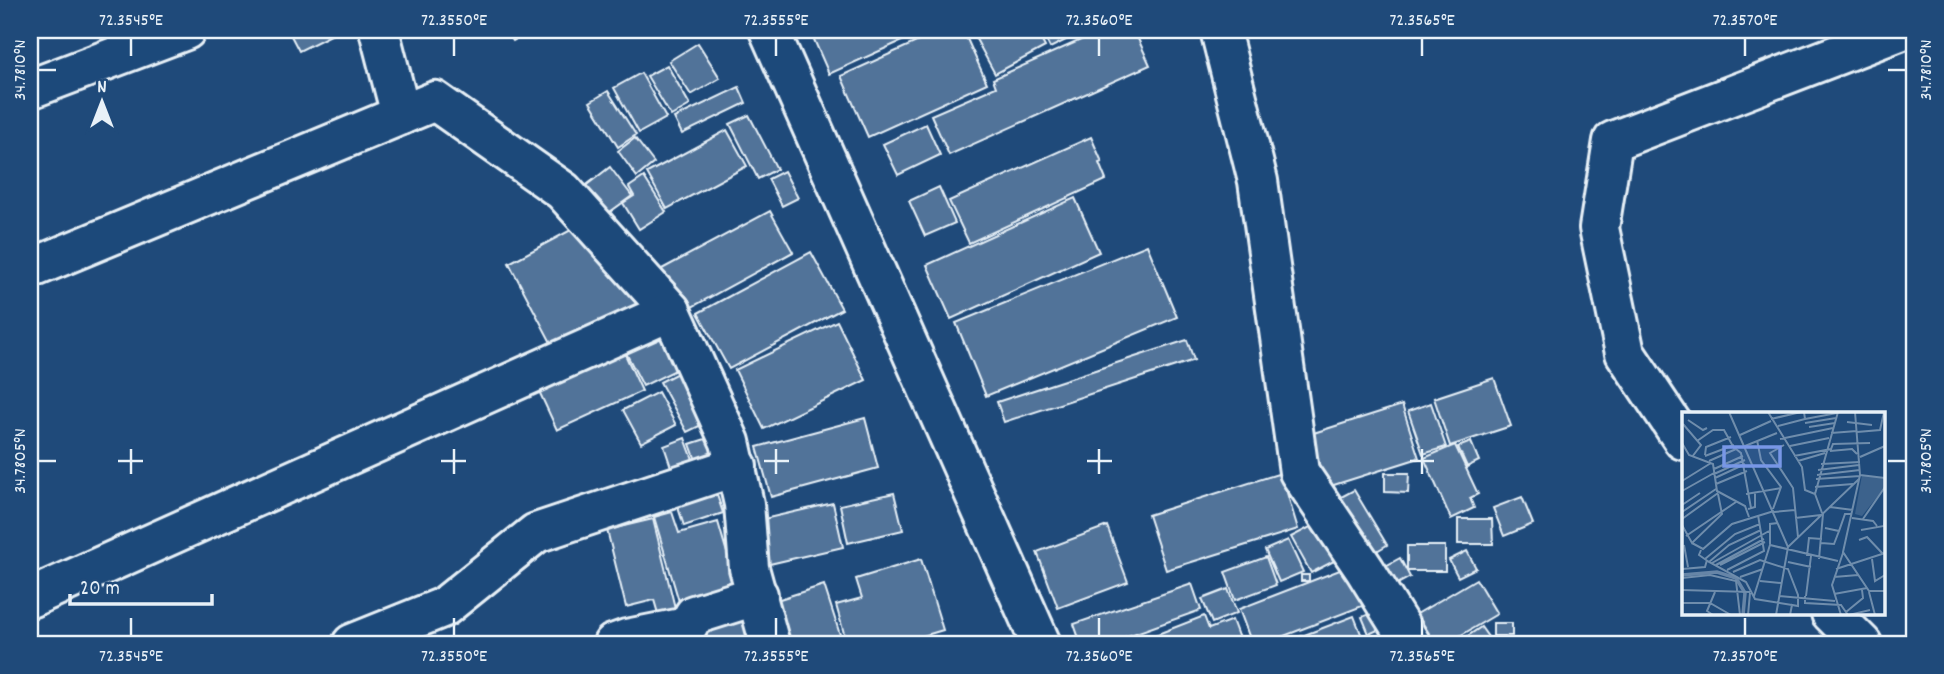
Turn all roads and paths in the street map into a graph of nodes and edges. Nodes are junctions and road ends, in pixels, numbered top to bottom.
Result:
1 (186, 30) edge
2 (379, 30) edge
3 (769, 30) edge
4 (1220, 30) edge
5 (1902, 30) edge
6 (30, 89) edge
7 (401, 116) junction
8 (30, 269) edge
9 (671, 311) junction
10 (1682, 439) edge
11 (737, 466) junction
12 (758, 595) junction
13 (30, 598) edge
14 (1832, 614) edge
15 (352, 644) edge
16 (613, 644) edge
17 (771, 644) edge
18 (1041, 644) edge
19 (1411, 644) edge
20 (1862, 644) edge

1 - 6 street
2 - 7 street
3 - 18 street
4 - 19 street
5 - 10 street
7 - 8 street
7 - 9 street
9 - 11 street
9 - 13 street
11 - 12 street
11 - 15 street
12 - 16 street
12 - 17 street
14 - 20 street

